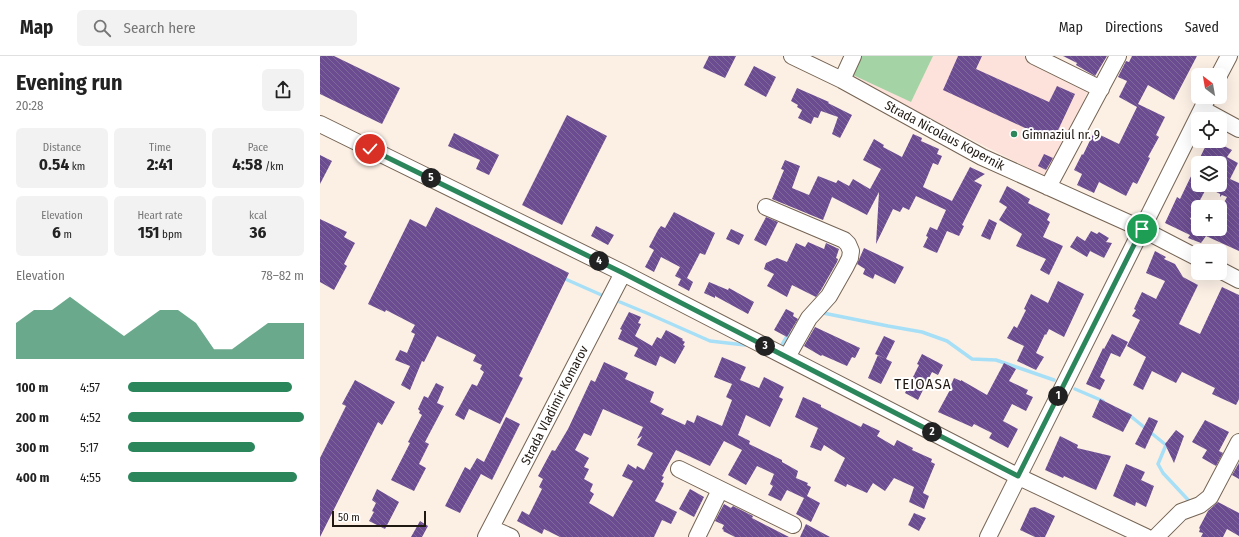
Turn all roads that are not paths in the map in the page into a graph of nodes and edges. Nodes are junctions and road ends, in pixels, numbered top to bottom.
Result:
1 (792, 56) edge
2 (853, 56) edge
3 (1034, 56) edge
4 (1118, 56) edge
5 (1229, 56) edge
6 (1223, 68) edge
7 (842, 80) junction
8 (1101, 89) junction
9 (1204, 104) edge
10 (1206, 104) edge
11 (320, 124) edge
12 (1239, 129) edge
13 (1048, 187) junction
14 (766, 207) dead end
15 (1142, 229) junction
16 (1191, 254) edge
17 (623, 273) junction
18 (1227, 274) edge
19 (1239, 280) edge
20 (787, 357) junction
21 (1239, 442) edge
22 (679, 469) dead end
23 (1018, 476) junction
24 (720, 490) junction
25 (793, 524) dead end
26 (488, 532) edge
27 (511, 537) edge
28 (696, 537) edge
29 (988, 537) edge
30 (1146, 537) edge
31 (1156, 537) edge

1 - 7 street, Strada Nicolaus Kopernik
2 - 7 street
3 - 8 street
4 - 8 street
5 - 6 street
7 - 13 street, Strada Nicolaus Kopernik
8 - 13 street
9 - 15 street
10 - 12 street
11 - 17 street
13 - 15 street, Strada Nicolaus Kopernik
14 - 20 street
15 - 16 street, Strada Nicolaus Kopernik
15 - 23 street
17 - 20 street
17 - 26 street, Strada Vladimir Komarov
18 - 19 street
20 - 23 street
21 - 31 street
22 - 24 street
23 - 29 street
23 - 30 street
24 - 25 street
24 - 28 street
26 - 27 street

